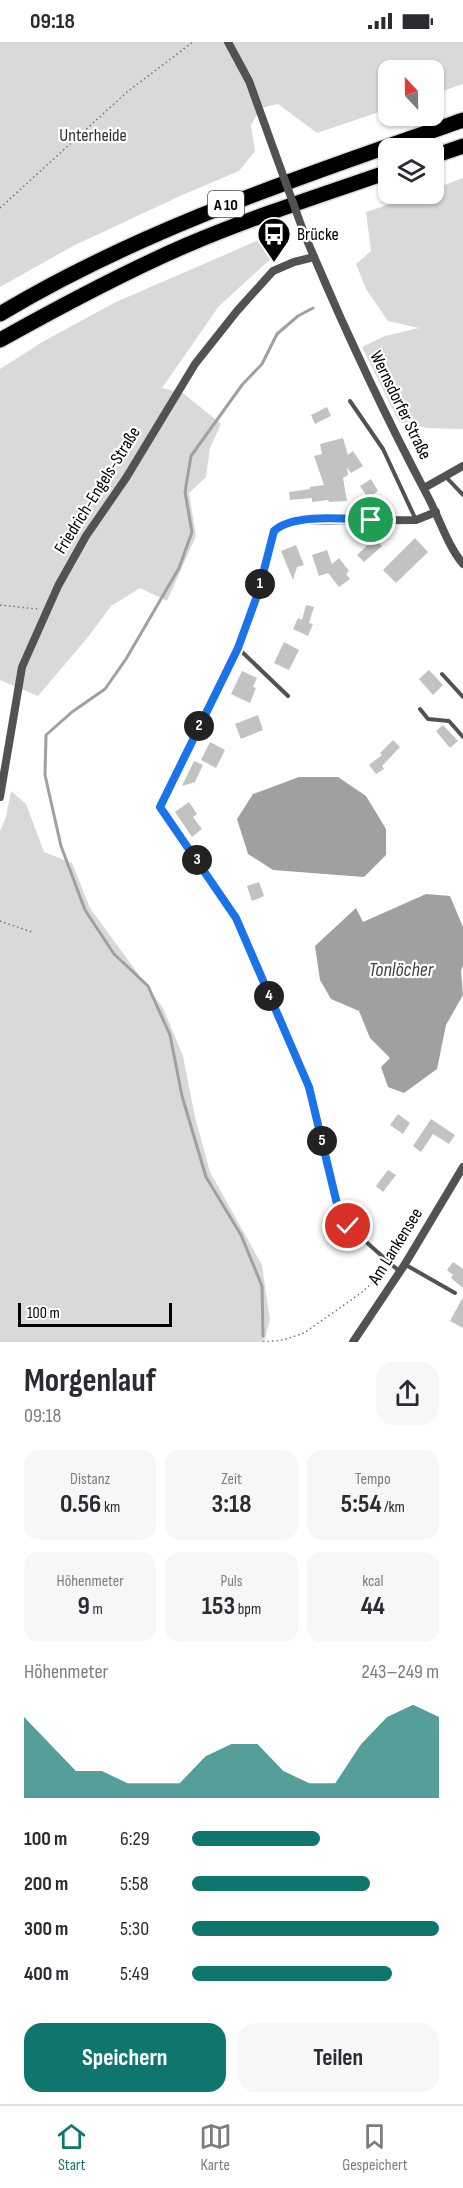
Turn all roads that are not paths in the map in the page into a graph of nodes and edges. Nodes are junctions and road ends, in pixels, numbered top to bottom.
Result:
1 (228, 42) edge
2 (463, 120) edge
3 (463, 146) edge
4 (444, 153) edge
5 (378, 175) edge
6 (314, 257) junction
7 (0, 314) edge
8 (0, 340) edge
9 (351, 400) dead end
10 (463, 466) edge
11 (446, 477) junction
12 (424, 488) junction
13 (463, 495) edge
14 (436, 512) junction
15 (417, 520) junction
16 (463, 564) edge
17 (238, 648) junction
18 (442, 674) dead end
19 (288, 696) dead end
20 (463, 697) edge
21 (420, 709) dead end
22 (463, 737) edge
23 (170, 787) joint
24 (0, 797) edge
25 (463, 1167) edge
26 (400, 1272) junction
27 (455, 1293) dead end
28 (353, 1342) edge

1 - 6 street, Wernsdorfer Straße, bridge
2 - 7 highway, A 10
3 - 4 highway
5 - 8 highway, A 10
6 - 12 street, Wernsdorfer Straße
6 - 24 street, Friedrich-Engels-Straße
9 - 15 lane
10 - 11 street
11 - 12 street
11 - 13 lane
12 - 14 street, Wernsdorfer Straße
14 - 15 street
14 - 16 street, Wernsdorfer Straße
15 - 17 street
17 - 19 lane
17 - 23 street
18 - 20 lane
21 - 22 lane
23 - 26 lane
25 - 26 street, Am Lankensee
26 - 27 lane
26 - 28 street, Am Lankensee

